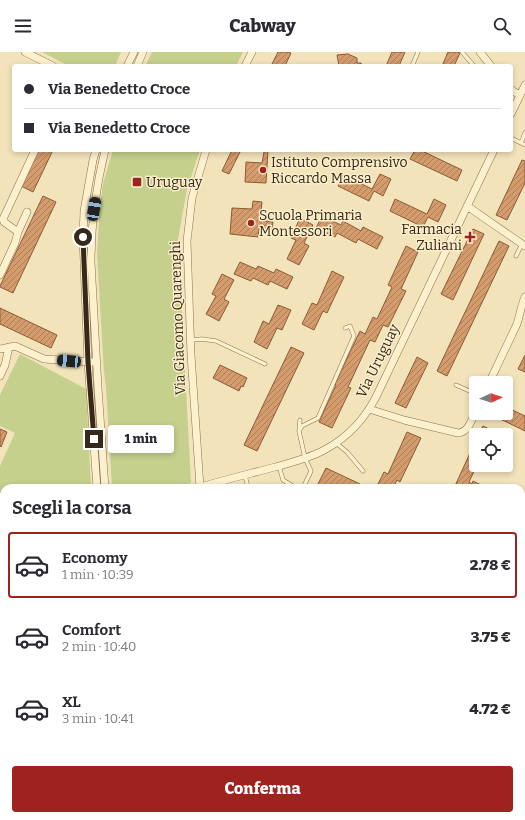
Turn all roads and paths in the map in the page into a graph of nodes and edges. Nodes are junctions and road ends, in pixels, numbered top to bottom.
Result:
1 (25, 52) edge
2 (134, 52) edge
3 (143, 52) edge
4 (252, 52) edge
5 (418, 52) edge
6 (462, 52) edge
7 (480, 52) edge
8 (49, 64) edge
9 (129, 64) edge
10 (138, 64) edge
11 (246, 64) edge
12 (413, 64) edge
13 (472, 64) edge
14 (489, 64) edge
15 (525, 85) edge
16 (513, 91) edge
17 (520, 95) junction
18 (513, 110) edge
19 (525, 133) edge
20 (513, 139) edge
21 (520, 143) junction
22 (525, 145) edge
23 (34, 152) edge
24 (95, 152) edge
25 (105, 152) edge
26 (205, 152) edge
27 (493, 152) edge
28 (467, 206) junction
29 (26, 212) dead end
30 (18, 232) junction
31 (524, 245) edge
32 (516, 256) dead end
33 (0, 275) edge
34 (525, 297) edge
35 (345, 328) dead end
36 (191, 340) junction
37 (10, 347) junction
38 (0, 349) edge
39 (88, 362) junction
40 (97, 362) junction
41 (265, 364) dead end
42 (0, 376) edge
43 (492, 376) edge
44 (456, 385) dead end
45 (469, 391) edge
46 (369, 409) junction
47 (300, 420) dead end
48 (471, 420) edge
49 (299, 431) junction
50 (336, 443) junction
51 (306, 458) junction
52 (279, 466) junction
53 (363, 471) dead end
54 (244, 475) junction
55 (97, 484) edge
56 (105, 484) edge
57 (199, 484) edge
58 (225, 484) edge
59 (247, 484) edge
60 (290, 484) edge
61 (305, 484) edge

1 - 8 street
2 - 9 street
3 - 10 street
4 - 11 street
5 - 12 lane
6 - 13 lane
7 - 14 street
15 - 17 street
16 - 17 street
17 - 18 street
19 - 21 lane
20 - 21 lane
21 - 22 lane
23 - 30 street
24 - 39 street
25 - 40 street
26 - 36 street, Via Giacomo Quarenghi
27 - 28 street, Via Uruguay
28 - 31 street
28 - 46 street, Via Uruguay
29 - 30 street
30 - 33 street
31 - 32 lane
34 - 43 street
35 - 49 lane
36 - 41 lane
36 - 57 street, Via Giacomo Quarenghi
37 - 38 street
37 - 39 street
37 - 42 street
39 - 40 street
39 - 55 street
40 - 56 street
44 - 45 lane
46 - 48 street
46 - 50 street, Via Uruguay
47 - 49 lane
49 - 51 lane
50 - 51 street, Via Uruguay
50 - 53 lane
51 - 52 street, Via Uruguay
51 - 61 lane
52 - 54 street, Via Uruguay
52 - 60 lane
54 - 58 street, Via Uruguay
54 - 59 lane

